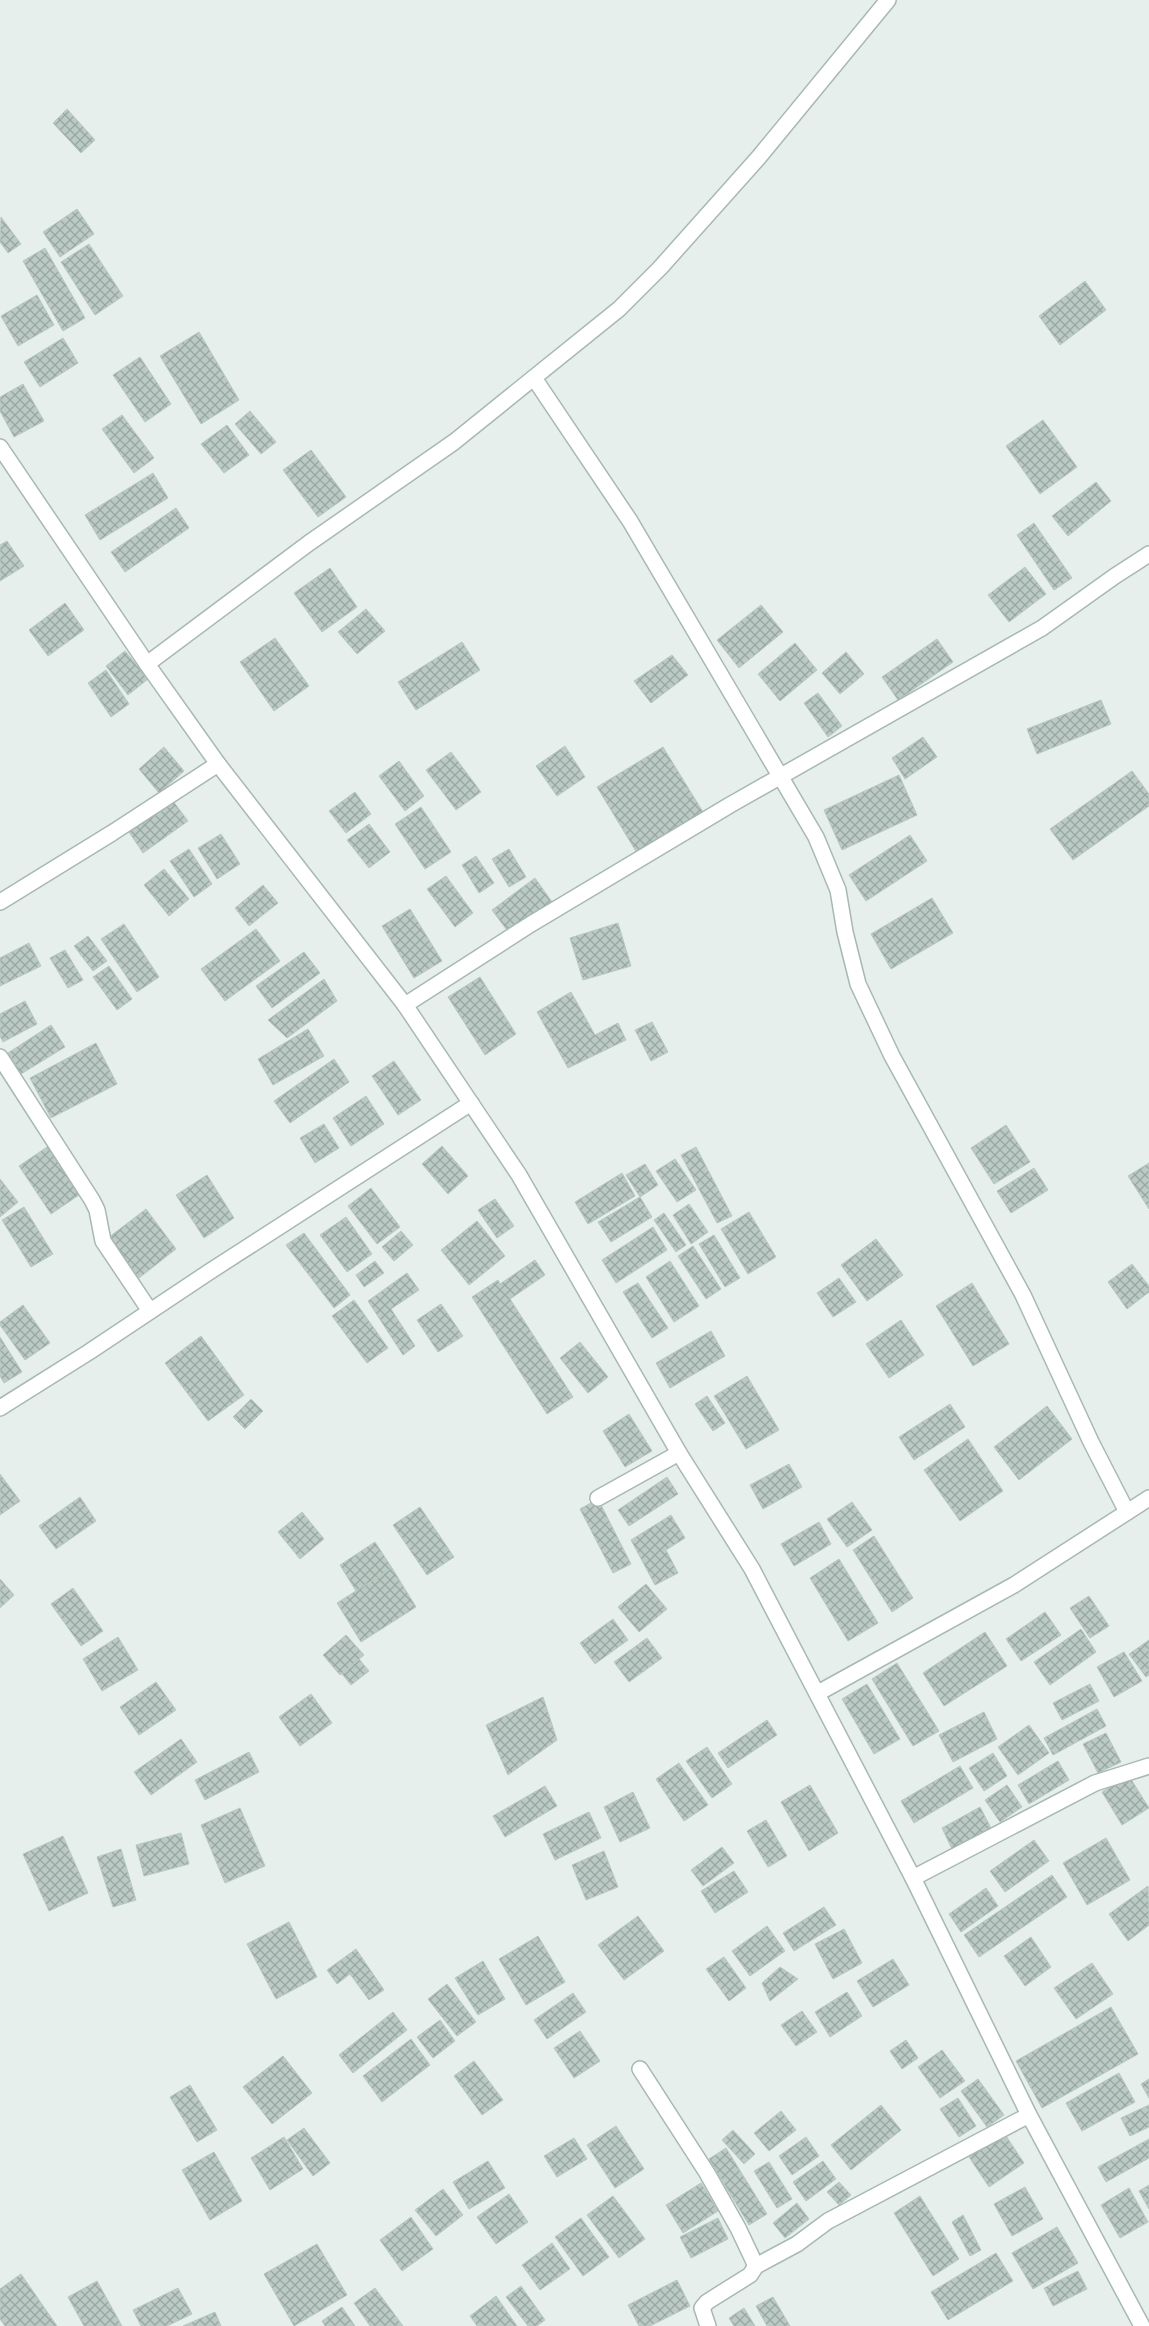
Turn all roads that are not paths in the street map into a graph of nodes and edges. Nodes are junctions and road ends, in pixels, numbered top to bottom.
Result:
1 (888, 0) edge
2 (534, 378) junction
3 (0, 447) edge
4 (1149, 554) edge
5 (147, 664) junction
6 (218, 764) junction
7 (780, 778) junction
8 (0, 902) edge
9 (405, 1005) junction
10 (0, 1057) edge
11 (471, 1103) junction
12 (150, 1311) junction
13 (0, 1408) edge
14 (679, 1453) junction
15 (598, 1498) dead end
16 (1149, 1498) edge
17 (1127, 1512) junction
18 (818, 1693) junction
19 (1149, 1766) edge
20 (913, 1878) junction
21 (640, 2069) dead end
22 (1029, 2115) junction
23 (756, 2266) junction
24 (708, 2326) edge
25 (1142, 2326) edge

1 - 2 street
2 - 5 street
2 - 7 street
3 - 5 street
4 - 7 street
5 - 6 street
6 - 8 street
6 - 9 street
7 - 9 street
7 - 17 street
9 - 11 street
10 - 12 street
11 - 12 street
11 - 14 street
12 - 13 street
14 - 15 street
14 - 18 street
16 - 17 street
17 - 18 street
18 - 20 street
19 - 20 street
20 - 22 street
21 - 23 street
22 - 23 street
22 - 25 street
23 - 24 street

